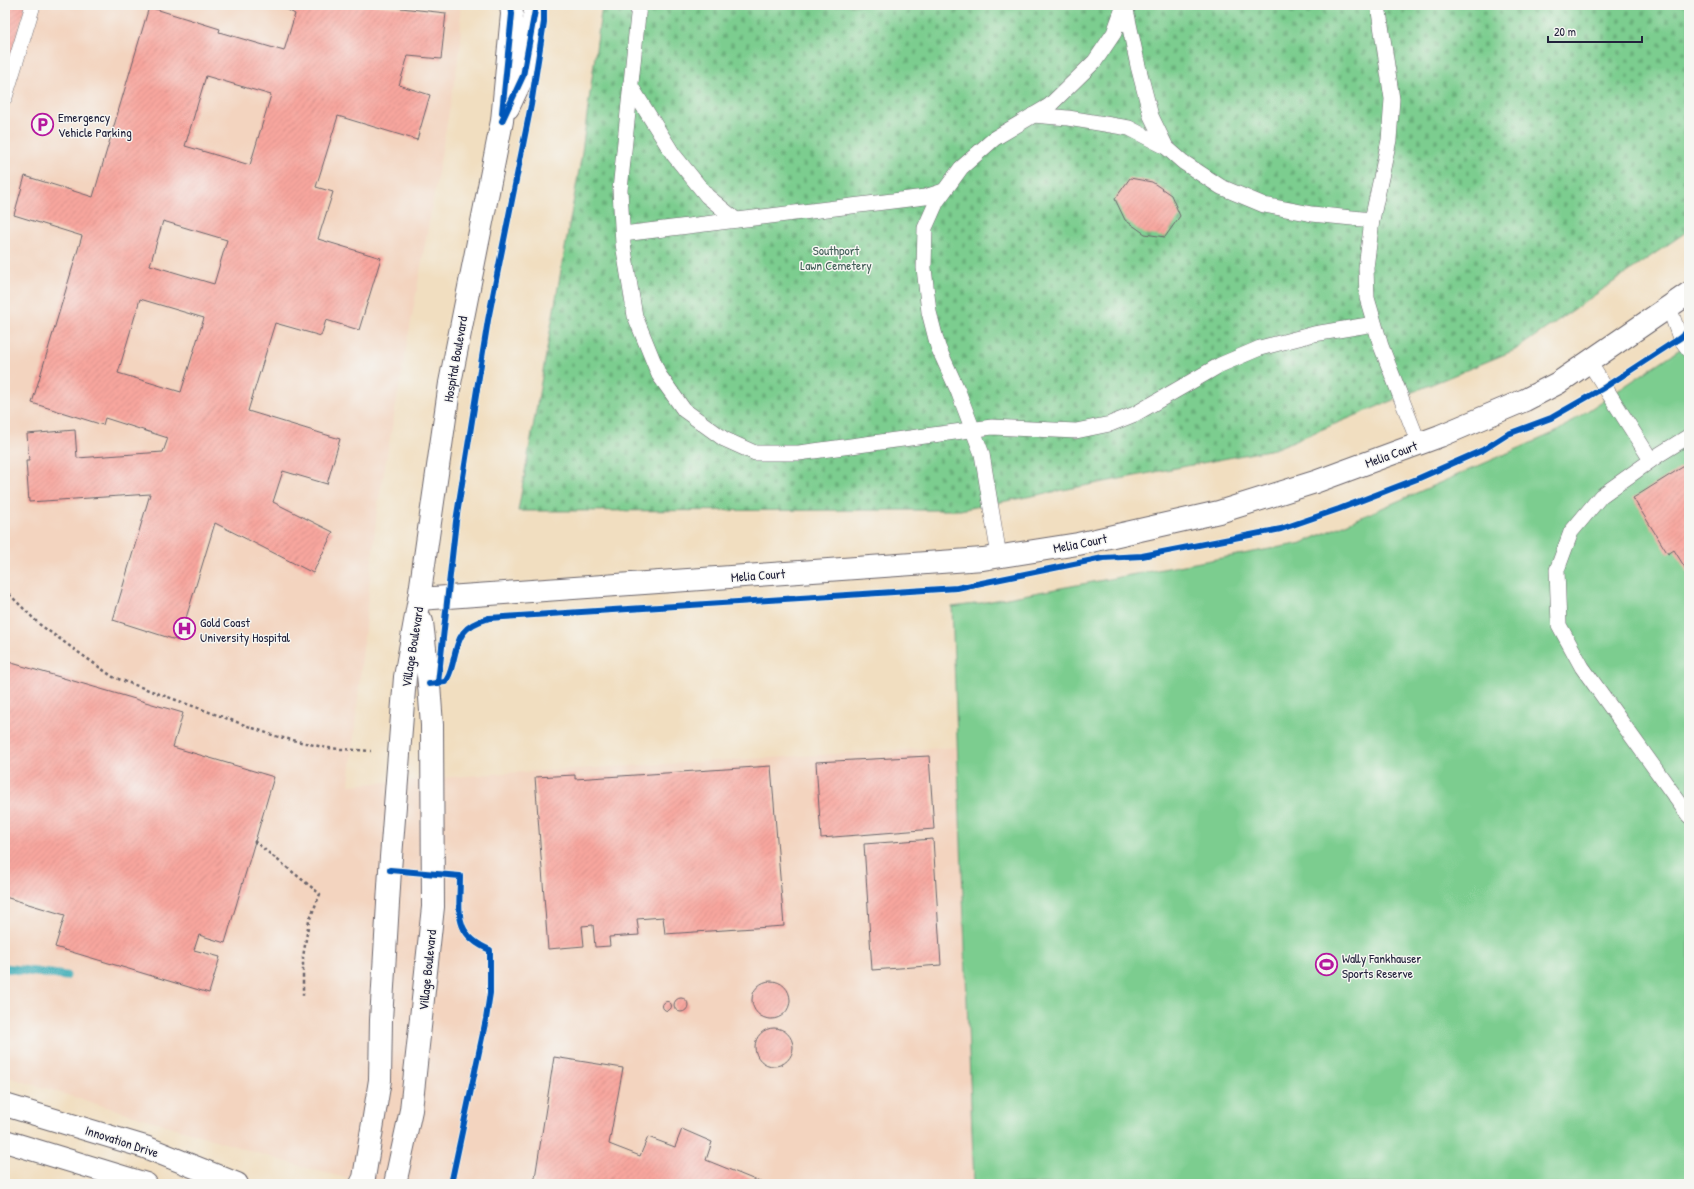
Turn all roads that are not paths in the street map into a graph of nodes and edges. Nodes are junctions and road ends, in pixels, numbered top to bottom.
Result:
1 (33, 5) edge
2 (511, 5) edge
3 (536, 5) edge
4 (639, 5) edge
5 (1124, 5) edge
6 (1378, 5) edge
7 (630, 85) junction
8 (5, 97) edge
9 (1033, 115) junction
10 (502, 121) junction
11 (1166, 147) junction
12 (944, 191) junction
13 (736, 220) junction
14 (1372, 220) junction
15 (623, 234) junction
16 (1689, 293) edge
17 (1669, 307) junction
18 (1374, 324) junction
19 (1689, 350) edge
20 (1589, 362) junction
21 (973, 429) junction
22 (1689, 436) edge
23 (1418, 444) junction
24 (1651, 460) junction
25 (999, 556) junction
26 (419, 599) junction
27 (1689, 816) edge
28 (5, 1105) edge
29 (5, 1141) edge
30 (146, 1184) edge
31 (237, 1184) edge
32 (361, 1184) edge
33 (395, 1184) edge

1 - 8 lane
2 - 10 street, Hospital Boulevard
3 - 10 street, Hospital Boulevard
4 - 7 lane
5 - 9 lane
5 - 11 lane
6 - 14 lane
7 - 13 lane
7 - 15 lane
9 - 11 lane
9 - 12 lane
10 - 26 street, Hospital Boulevard
11 - 14 lane
12 - 13 lane
12 - 21 lane
13 - 15 lane
14 - 18 lane
15 - 21 lane
16 - 17 street, Melia Court
17 - 19 lane
17 - 20 street, Melia Court
18 - 21 lane
18 - 23 lane
20 - 23 street, Melia Court
20 - 24 lane
21 - 25 lane
22 - 24 lane
23 - 25 street, Melia Court
24 - 27 lane
25 - 26 street, Melia Court
26 - 32 street, Village Boulevard
26 - 33 street, Village Boulevard
28 - 31 street, Innovation Drive
29 - 30 street

